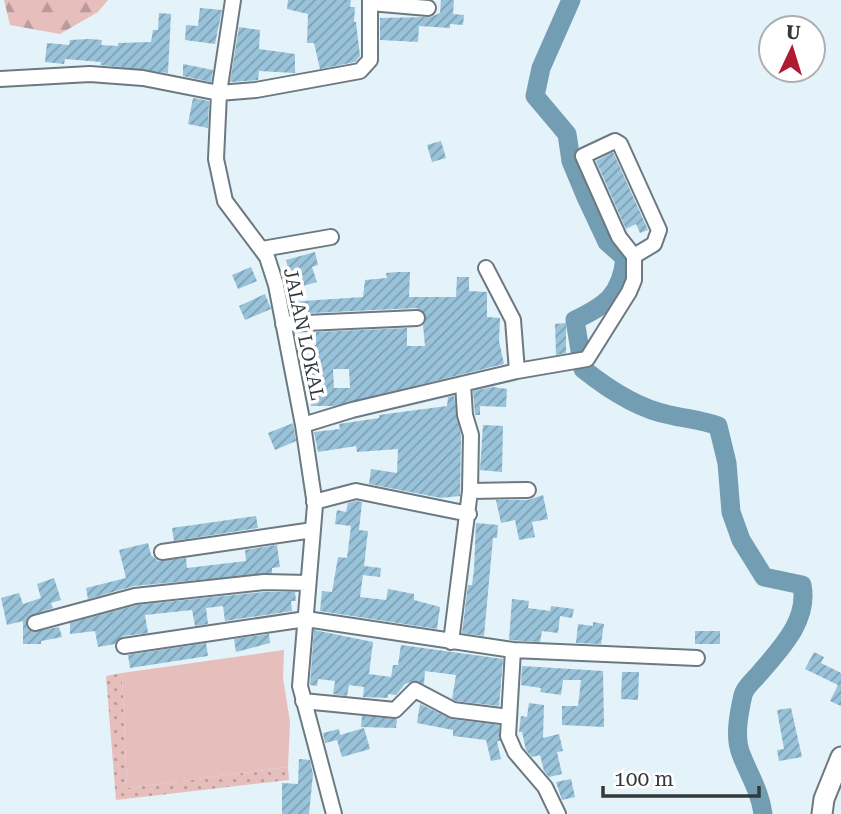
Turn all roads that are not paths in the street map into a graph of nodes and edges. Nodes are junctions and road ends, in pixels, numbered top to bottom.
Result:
1 (233, 0) edge
2 (370, 2) edge
3 (428, 8) dead end
4 (0, 79) edge
5 (219, 93) junction
6 (331, 236) dead end
7 (262, 248) junction
8 (634, 256) junction
9 (486, 268) dead end
10 (417, 318) dead end
11 (283, 324) junction
12 (516, 370) junction
13 (463, 384) junction
14 (303, 425) junction
15 (470, 491) junction
16 (527, 491) dead end
17 (314, 502) junction
18 (468, 514) junction
19 (313, 530) junction
20 (162, 552) dead end
21 (308, 583) junction
22 (306, 619) junction
23 (35, 624) dead end
24 (452, 642) junction
25 (124, 646) dead end
26 (513, 650) junction
27 (697, 658) dead end
28 (303, 701) junction
29 (509, 717) junction
30 (841, 757) edge
31 (334, 814) edge
32 (558, 814) edge
33 (822, 814) edge

1 - 5 street, JALAN LOKAL
2 - 3 street
2 - 5 street
4 - 5 street
5 - 7 street, JALAN LOKAL
6 - 7 street
7 - 11 street, JALAN LOKAL
8 - 8 street
8 - 12 street
9 - 12 street
10 - 11 street
11 - 14 street, JALAN LOKAL
12 - 13 street
13 - 14 street
13 - 15 street
14 - 17 street, JALAN LOKAL
15 - 16 street
15 - 18 street
17 - 18 street
17 - 19 street, JALAN LOKAL
18 - 24 street
19 - 20 street
19 - 21 street, JALAN LOKAL
21 - 22 street, JALAN LOKAL
21 - 23 street
22 - 24 street
22 - 25 street
22 - 28 street, JALAN LOKAL
24 - 26 street
26 - 27 street
26 - 29 street
28 - 29 street
28 - 31 street, JALAN LOKAL
29 - 32 street
30 - 33 main road

